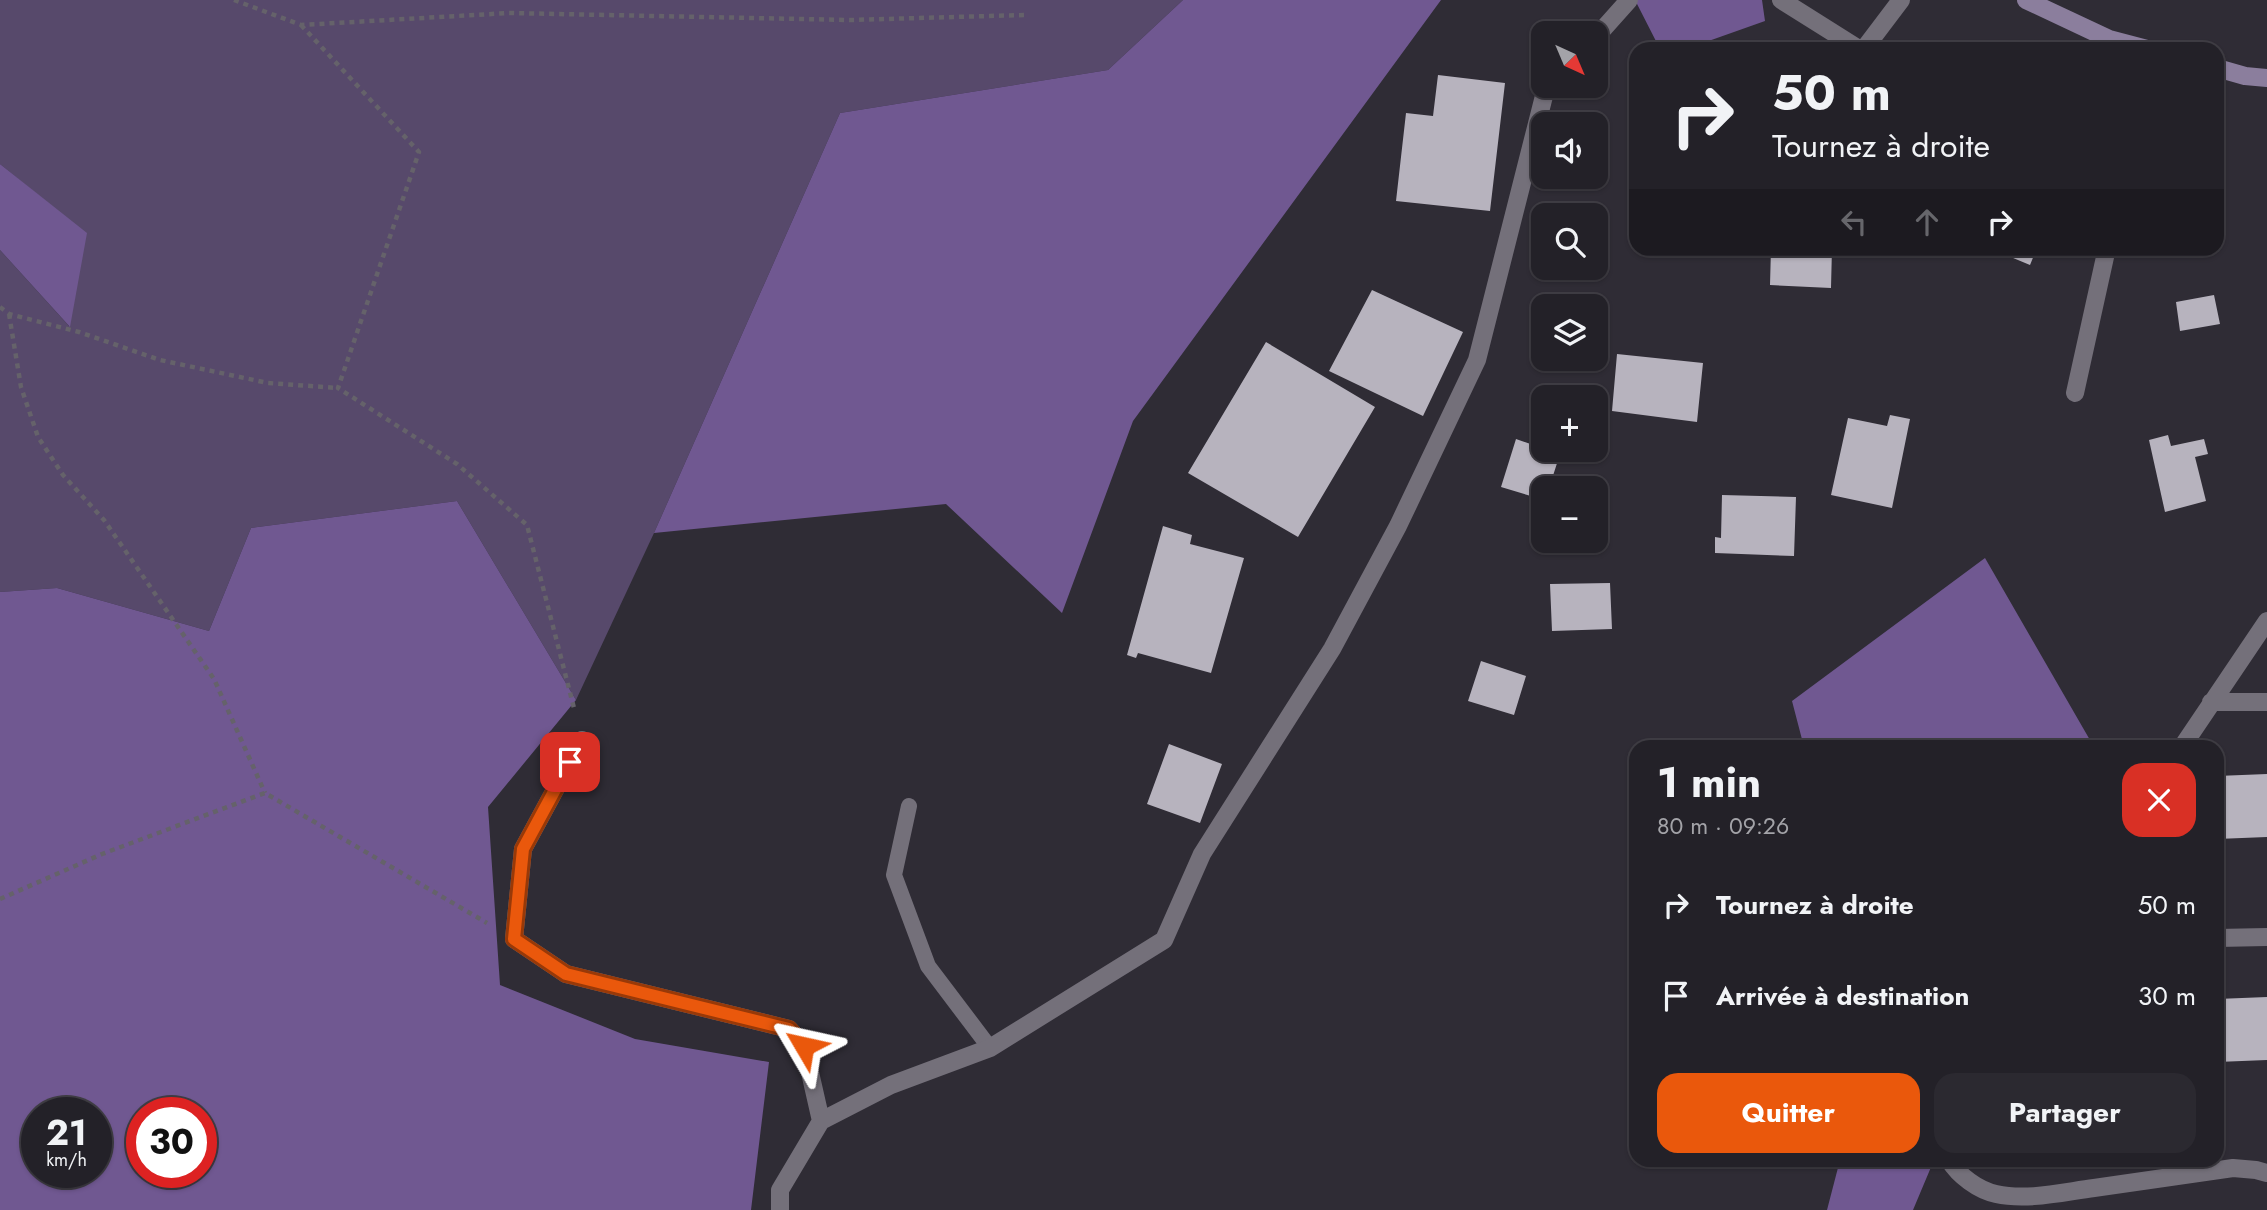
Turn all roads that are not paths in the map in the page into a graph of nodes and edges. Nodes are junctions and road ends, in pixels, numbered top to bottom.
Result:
1 (1629, 0) edge
2 (1781, 0) edge
3 (1901, 0) edge
4 (2026, 0) edge
5 (1608, 24) edge
6 (1848, 42) edge
7 (1869, 42) edge
8 (2120, 42) edge
9 (2224, 70) edge
10 (2267, 78) edge
11 (1543, 98) edge
12 (2105, 256) edge
13 (2075, 393) dead end
14 (2267, 621) edge
15 (2211, 702) junction
16 (2267, 702) edge
17 (582, 740) road end
18 (2187, 740) edge
19 (909, 806) dead end
20 (2267, 937) edge
21 (2224, 938) edge
22 (990, 1048) junction
23 (821, 1121) junction
24 (1955, 1167) edge
25 (2267, 1173) edge
26 (780, 1210) edge

1 - 5 street
2 - 6 street
3 - 7 street
4 - 8 street
9 - 10 street
11 - 22 street
12 - 13 street
14 - 15 street
15 - 16 street
15 - 18 street
17 - 23 street
19 - 22 lane
20 - 21 street
22 - 23 street
23 - 26 street
24 - 25 street

